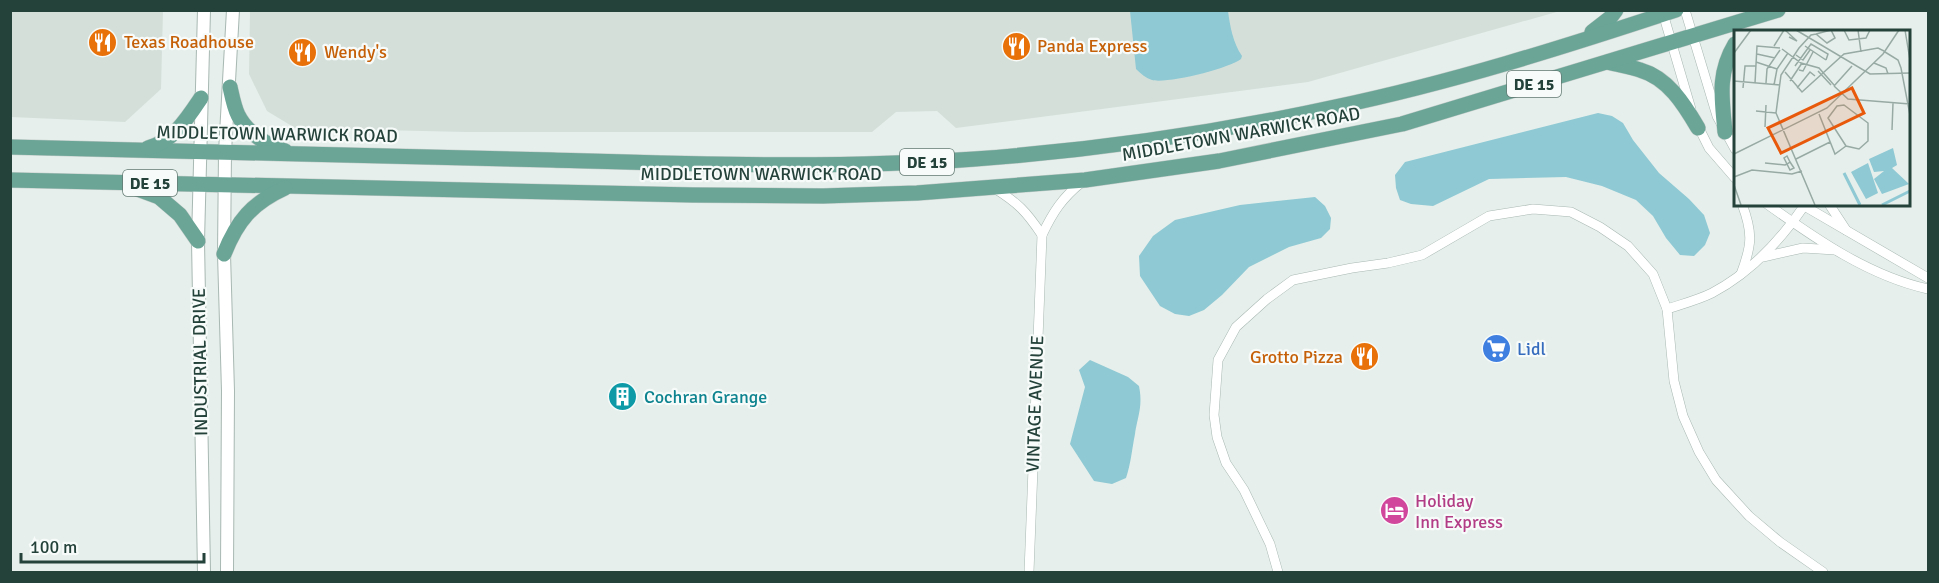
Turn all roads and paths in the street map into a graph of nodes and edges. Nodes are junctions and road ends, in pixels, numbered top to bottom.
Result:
1 (204, 10) edge
2 (233, 10) edge
3 (1616, 10) edge
4 (1685, 10) edge
5 (1667, 12) edge
6 (1774, 12) edge
7 (1747, 30) edge
8 (1693, 36) junction
9 (1576, 42) junction
10 (1672, 43) junction
11 (1734, 46) edge
12 (1608, 62) junction
13 (230, 87) junction
14 (201, 98) junction
15 (1698, 128) junction
16 (1725, 132) junction
17 (10, 147) edge
18 (1734, 147) edge
19 (141, 150) junction
20 (200, 151) junction
21 (225, 152) junction
22 (297, 154) junction
23 (1734, 179) edge
24 (10, 180) edge
25 (1084, 180) junction
26 (121, 182) junction
27 (198, 184) junction
28 (226, 184) junction
29 (290, 186) junction
30 (994, 188) junction
31 (1743, 206) edge
32 (1770, 206) edge
33 (1801, 206) edge
34 (1804, 206) edge
35 (1830, 206) edge
36 (1793, 222) junction
37 (1847, 232) junction
38 (1042, 235) junction
39 (198, 241) junction
40 (1838, 250) junction
41 (224, 254) junction
42 (1760, 258) junction
43 (1741, 274) junction
44 (1929, 278) edge
45 (1929, 289) edge
46 (1667, 309) junction
47 (204, 573) edge
48 (226, 573) edge
49 (1029, 573) edge
50 (1278, 573) edge
51 (1823, 573) edge

1 - 14 street, INDUSTRIAL DRIVE
2 - 13 street, INDUSTRIAL DRIVE
3 - 9 main road
4 - 8 street
5 - 9 main road, MIDDLETOWN WARWICK ROAD / DE 15
5 - 10 street
6 - 7 main road
6 - 8 main road, MIDDLETOWN WARWICK ROAD / DE 15
8 - 10 main road, MIDDLETOWN WARWICK ROAD / DE 15
8 - 16 street
9 - 22 main road, MIDDLETOWN WARWICK ROAD / DE 15
10 - 12 main road, MIDDLETOWN WARWICK ROAD / DE 15
10 - 15 street
11 - 16 main road
12 - 15 main road
12 - 25 main road, MIDDLETOWN WARWICK ROAD / DE 15
13 - 21 street, INDUSTRIAL DRIVE
13 - 22 main road
14 - 19 main road
14 - 20 street, INDUSTRIAL DRIVE
15 - 23 street
16 - 18 street
17 - 19 main road, MIDDLETOWN WARWICK ROAD / DE 15
19 - 20 main road, MIDDLETOWN WARWICK ROAD / DE 15
20 - 21 main road, MIDDLETOWN WARWICK ROAD / DE 15
20 - 27 street, INDUSTRIAL DRIVE
21 - 22 main road, MIDDLETOWN WARWICK ROAD / DE 15
21 - 28 street, INDUSTRIAL DRIVE
24 - 26 main road, MIDDLETOWN WARWICK ROAD / DE 15
25 - 30 main road, MIDDLETOWN WARWICK ROAD / DE 15
25 - 38 street, VINTAGE AVENUE
26 - 27 main road, MIDDLETOWN WARWICK ROAD / DE 15
26 - 39 main road
27 - 28 main road, MIDDLETOWN WARWICK ROAD / DE 15
27 - 39 street, INDUSTRIAL DRIVE
28 - 29 main road, MIDDLETOWN WARWICK ROAD / DE 15
28 - 41 street, INDUSTRIAL DRIVE
29 - 30 main road, MIDDLETOWN WARWICK ROAD / DE 15
29 - 41 main road
30 - 38 street
31 - 43 street
32 - 36 street
33 - 36 street
34 - 37 street
35 - 37 street
36 - 40 street
36 - 42 street
37 - 44 street
38 - 49 street, VINTAGE AVENUE
39 - 47 street, INDUSTRIAL DRIVE
40 - 42 street
40 - 45 street
41 - 48 street, INDUSTRIAL DRIVE
42 - 43 street
43 - 46 street
46 - 50 street
46 - 51 street

